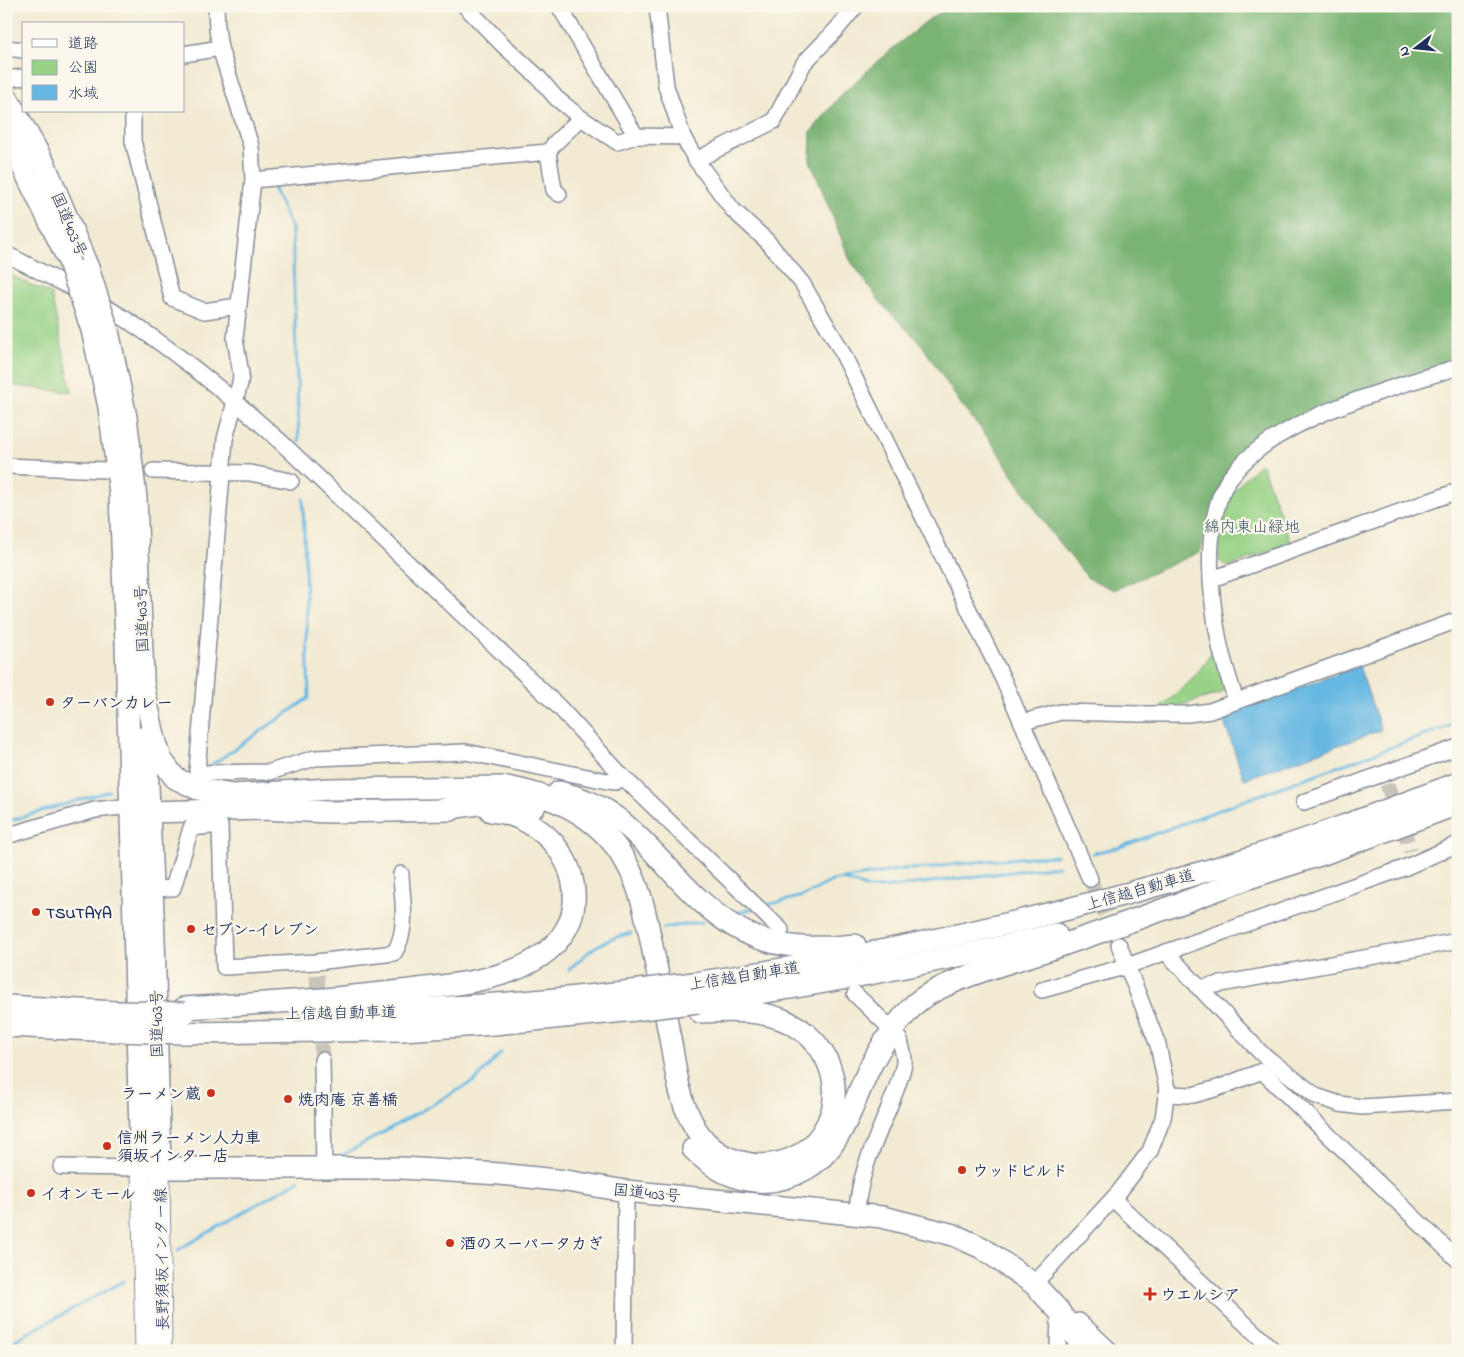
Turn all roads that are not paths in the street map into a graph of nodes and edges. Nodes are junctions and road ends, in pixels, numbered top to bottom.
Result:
1 (216, 6) edge
2 (466, 6) edge
3 (559, 6) edge
4 (657, 6) edge
5 (856, 6) edge
6 (6, 48) edge
7 (220, 48) junction
8 (22, 50) edge
9 (185, 54) edge
10 (22, 76) edge
11 (6, 79) edge
12 (6, 96) edge
13 (133, 112) edge
14 (581, 118) junction
15 (6, 133) edge
16 (636, 136) junction
17 (683, 137) junction
18 (548, 152) junction
19 (696, 160) junction
20 (253, 180) junction
21 (559, 194) dead end
22 (6, 254) edge
23 (238, 306) junction
24 (100, 331) junction
25 (1458, 367) edge
26 (235, 401) junction
27 (6, 466) edge
28 (98, 470) dead end
29 (153, 471) dead end
30 (222, 472) junction
31 (290, 481) dead end
32 (1458, 492) edge
33 (1212, 579) junction
34 (1458, 620) edge
35 (144, 689) junction
36 (1236, 701) junction
37 (1023, 722) junction
38 (1458, 747) edge
39 (623, 777) junction
40 (1458, 783) edge
41 (507, 787) junction
42 (233, 795) junction
43 (1304, 802) dead end
44 (1458, 804) edge
45 (143, 806) junction
46 (438, 810) junction
47 (6, 836) edge
48 (1458, 844) edge
49 (401, 874) dead end
50 (1090, 879) tunnel mouth
51 (1241, 881) junction
52 (152, 889) junction
53 (1142, 890) junction
54 (778, 926) dead end
55 (1458, 941) edge
56 (1119, 945) tunnel mouth
57 (1166, 952) junction
58 (1127, 966) junction
59 (1199, 988) junction
60 (1042, 990) dead end
61 (855, 994) dead end
62 (697, 999) junction
63 (6, 1006) edge
64 (634, 1006) junction
65 (184, 1018) junction
66 (116, 1022) junction
67 (6, 1026) edge
68 (887, 1026) dead end
69 (900, 1040) dead end
70 (322, 1060) tunnel mouth
71 (1166, 1094) junction
72 (1457, 1103) edge
73 (62, 1167) dead end
74 (150, 1167) junction
75 (324, 1167) junction
76 (626, 1191) junction
77 (1113, 1199) junction
78 (857, 1214) junction
79 (1458, 1260) edge
80 (1034, 1284) junction
81 (1063, 1317) junction
82 (145, 1351) edge
83 (162, 1351) edge
84 (624, 1351) edge
85 (1058, 1351) edge
86 (1085, 1351) edge
87 (1111, 1351) edge
88 (1274, 1351) edge

1 - 7 street
2 - 14 street
3 - 16 street
4 - 17 street
5 - 19 street
6 - 8 street
7 - 9 street
7 - 20 street
10 - 11 street
12 - 24 highway, 国道403号, bridge
13 - 23 street
14 - 16 street
14 - 18 street
15 - 24 highway, 国道403号, bridge
16 - 17 street
17 - 19 street
18 - 20 street
18 - 21 street
19 - 37 street
20 - 23 street
22 - 26 street
23 - 26 street
24 - 35 highway, 国道403号
24 - 45 highway, 国道403号
25 - 33 street
26 - 30 street
26 - 39 street
27 - 28 street
29 - 30 street
30 - 31 street
30 - 39 street
32 - 33 street
33 - 36 street
34 - 36 street
35 - 42 highway
35 - 45 highway, 国道403号
36 - 37 street
37 - 50 street
38 - 43 street
39 - 54 street
40 - 53 highway, 上信越自動車道
41 - 42 highway
41 - 53 highway
41 - 62 highway
42 - 45 highway
44 - 51 highway, 上信越自動車道
45 - 46 highway
45 - 47 street
45 - 52 highway, 国道403号
45 - 74 highway, 国道403号
46 - 51 highway
46 - 65 highway
48 - 57 street
49 - 52 street
51 - 62 highway, 上信越自動車道
52 - 74 highway, 国道403号
53 - 62 highway, 上信越自動車道
55 - 59 street
56 - 58 street
57 - 58 street
57 - 59 street
58 - 60 street
58 - 71 street
59 - 72 street
61 - 68 street
62 - 64 highway
62 - 64 highway, 上信越自動車道, bridge
63 - 66 highway, 上信越自動車道
64 - 65 highway, 上信越自動車道
64 - 65 highway, 上信越自動車道
65 - 66 highway, 上信越自動車道, bridge
66 - 67 highway, 上信越自動車道
69 - 78 street
70 - 75 street
71 - 77 street
71 - 79 street
73 - 74 street
74 - 75 highway, 国道403号
74 - 82 main road, 長野須坂インター線
74 - 83 main road, 長野須坂インター線
75 - 76 highway, 国道403号
76 - 78 highway, 国道403号
76 - 84 street
77 - 80 street
77 - 88 street
78 - 80 highway, 国道403号
80 - 81 highway, 国道403号
81 - 85 street
81 - 86 highway, 国道403号
81 - 87 street

